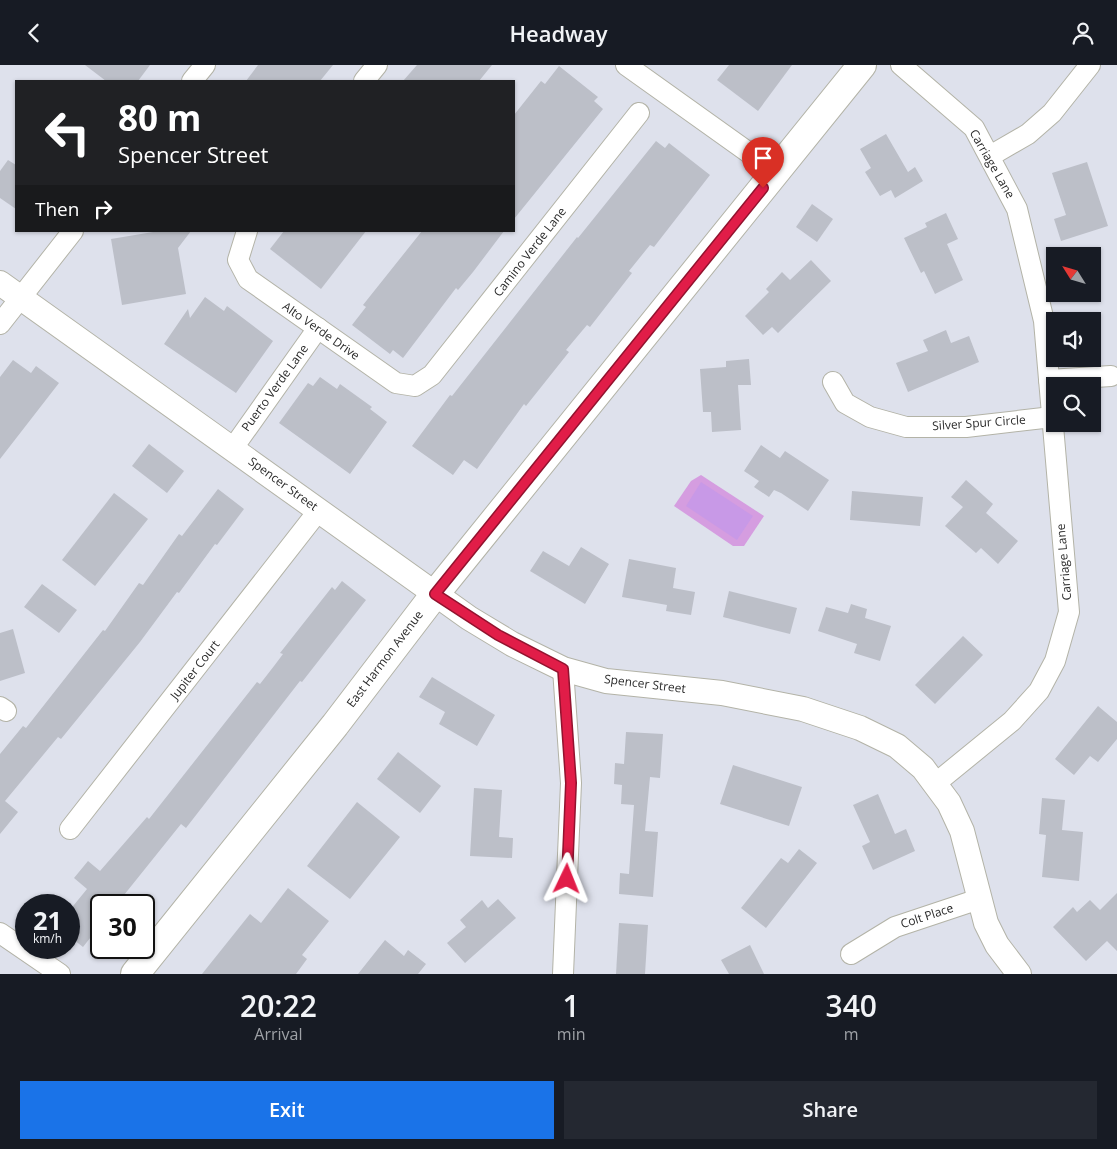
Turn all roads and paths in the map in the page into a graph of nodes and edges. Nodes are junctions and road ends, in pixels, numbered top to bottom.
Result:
1 (205, 65) edge
2 (377, 65) edge
3 (626, 65) edge
4 (862, 65) edge
5 (901, 65) edge
6 (1090, 65) edge
7 (193, 80) edge
8 (365, 80) edge
9 (639, 113) dead end
10 (990, 156) junction
11 (776, 173) junction
12 (72, 232) edge
13 (247, 232) edge
14 (0, 283) edge
15 (20, 297) junction
16 (0, 324) edge
17 (318, 328) junction
18 (1111, 376) dead end
19 (1049, 377) edge
20 (1090, 377) edge
21 (833, 382) dead end
22 (415, 386) joint
23 (1046, 418) edge
24 (1053, 432) edge
25 (232, 448) junction
26 (319, 510) junction
27 (435, 594) junction
28 (563, 669) junction
29 (936, 783) junction
30 (70, 829) dead end
31 (979, 899) junction
32 (0, 933) edge
33 (852, 954) dead end
34 (60, 974) edge
35 (135, 974) edge
36 (563, 974) edge
37 (1019, 974) edge

1 - 7 street
2 - 8 street
3 - 11 street
4 - 11 main road, East Harmon Avenue
5 - 10 street, Carriage Lane
6 - 10 street
9 - 22 street, Camino Verde Lane
10 - 19 street, Carriage Lane
11 - 27 main road, East Harmon Avenue
12 - 15 street
13 - 17 street, Alto Verde Drive
14 - 15 street, Spencer Street
15 - 16 street
15 - 25 street, Spencer Street
17 - 22 street, Alto Verde Drive
17 - 25 street, Puerto Verde Lane
18 - 20 street
21 - 23 street, Silver Spur Circle
24 - 29 street, Carriage Lane
25 - 26 street, Spencer Street
26 - 27 street, Spencer Street
26 - 30 street, Jupiter Court
27 - 28 street, Spencer Street
27 - 35 main road, East Harmon Avenue
28 - 29 street, Spencer Street
28 - 36 street
29 - 31 street, Spencer Street
31 - 33 street, Colt Place
31 - 37 street, Spencer Street
32 - 34 street

